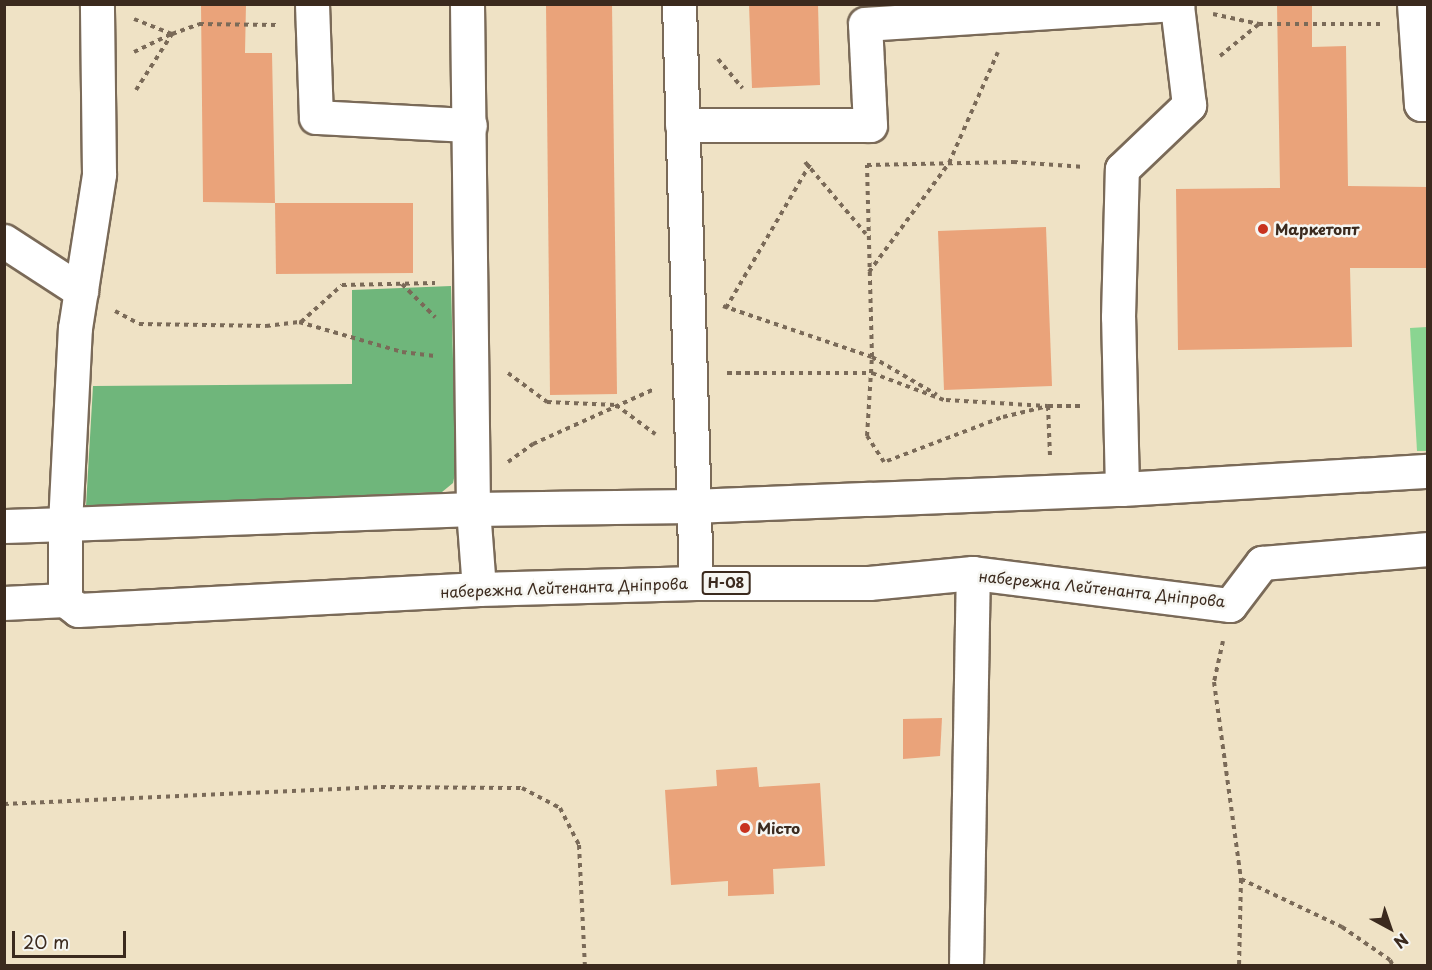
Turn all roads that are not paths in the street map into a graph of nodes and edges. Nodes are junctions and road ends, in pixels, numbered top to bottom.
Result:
1 (96, 4) edge
2 (467, 4) edge
3 (679, 4) edge
4 (1177, 5) edge
5 (1414, 14) edge
6 (312, 15) edge
7 (1428, 104) edge
8 (470, 125) junction
9 (682, 125) junction
10 (4, 241) edge
11 (81, 291) junction
12 (1428, 471) edge
13 (1122, 489) junction
14 (473, 498) junction
15 (692, 506) junction
16 (64, 524) junction
17 (4, 526) edge
18 (1428, 549) edge
19 (973, 573) junction
20 (696, 583) junction
21 (479, 589) junction
22 (65, 600) junction
23 (4, 603) edge
24 (966, 966) edge

1 - 11 main road
2 - 8 main road
3 - 9 main road
4 - 9 main road
4 - 13 main road
5 - 7 main road
6 - 8 main road
8 - 14 main road
9 - 15 main road
10 - 11 main road
11 - 16 main road
12 - 13 main road
13 - 15 main road
14 - 15 main road
14 - 16 main road
14 - 21 main road
15 - 20 main road
16 - 17 main road
16 - 22 main road
18 - 19 main road, набережна Лейтенанта Дніпрова / Н-08
19 - 20 main road, набережна Лейтенанта Дніпрова / Н-08
19 - 24 main road
20 - 21 main road, набережна Лейтенанта Дніпрова / Н-08
21 - 22 main road, набережна Лейтенанта Дніпрова / Н-08
22 - 23 main road, набережна Лейтенанта Дніпрова / Н-08

